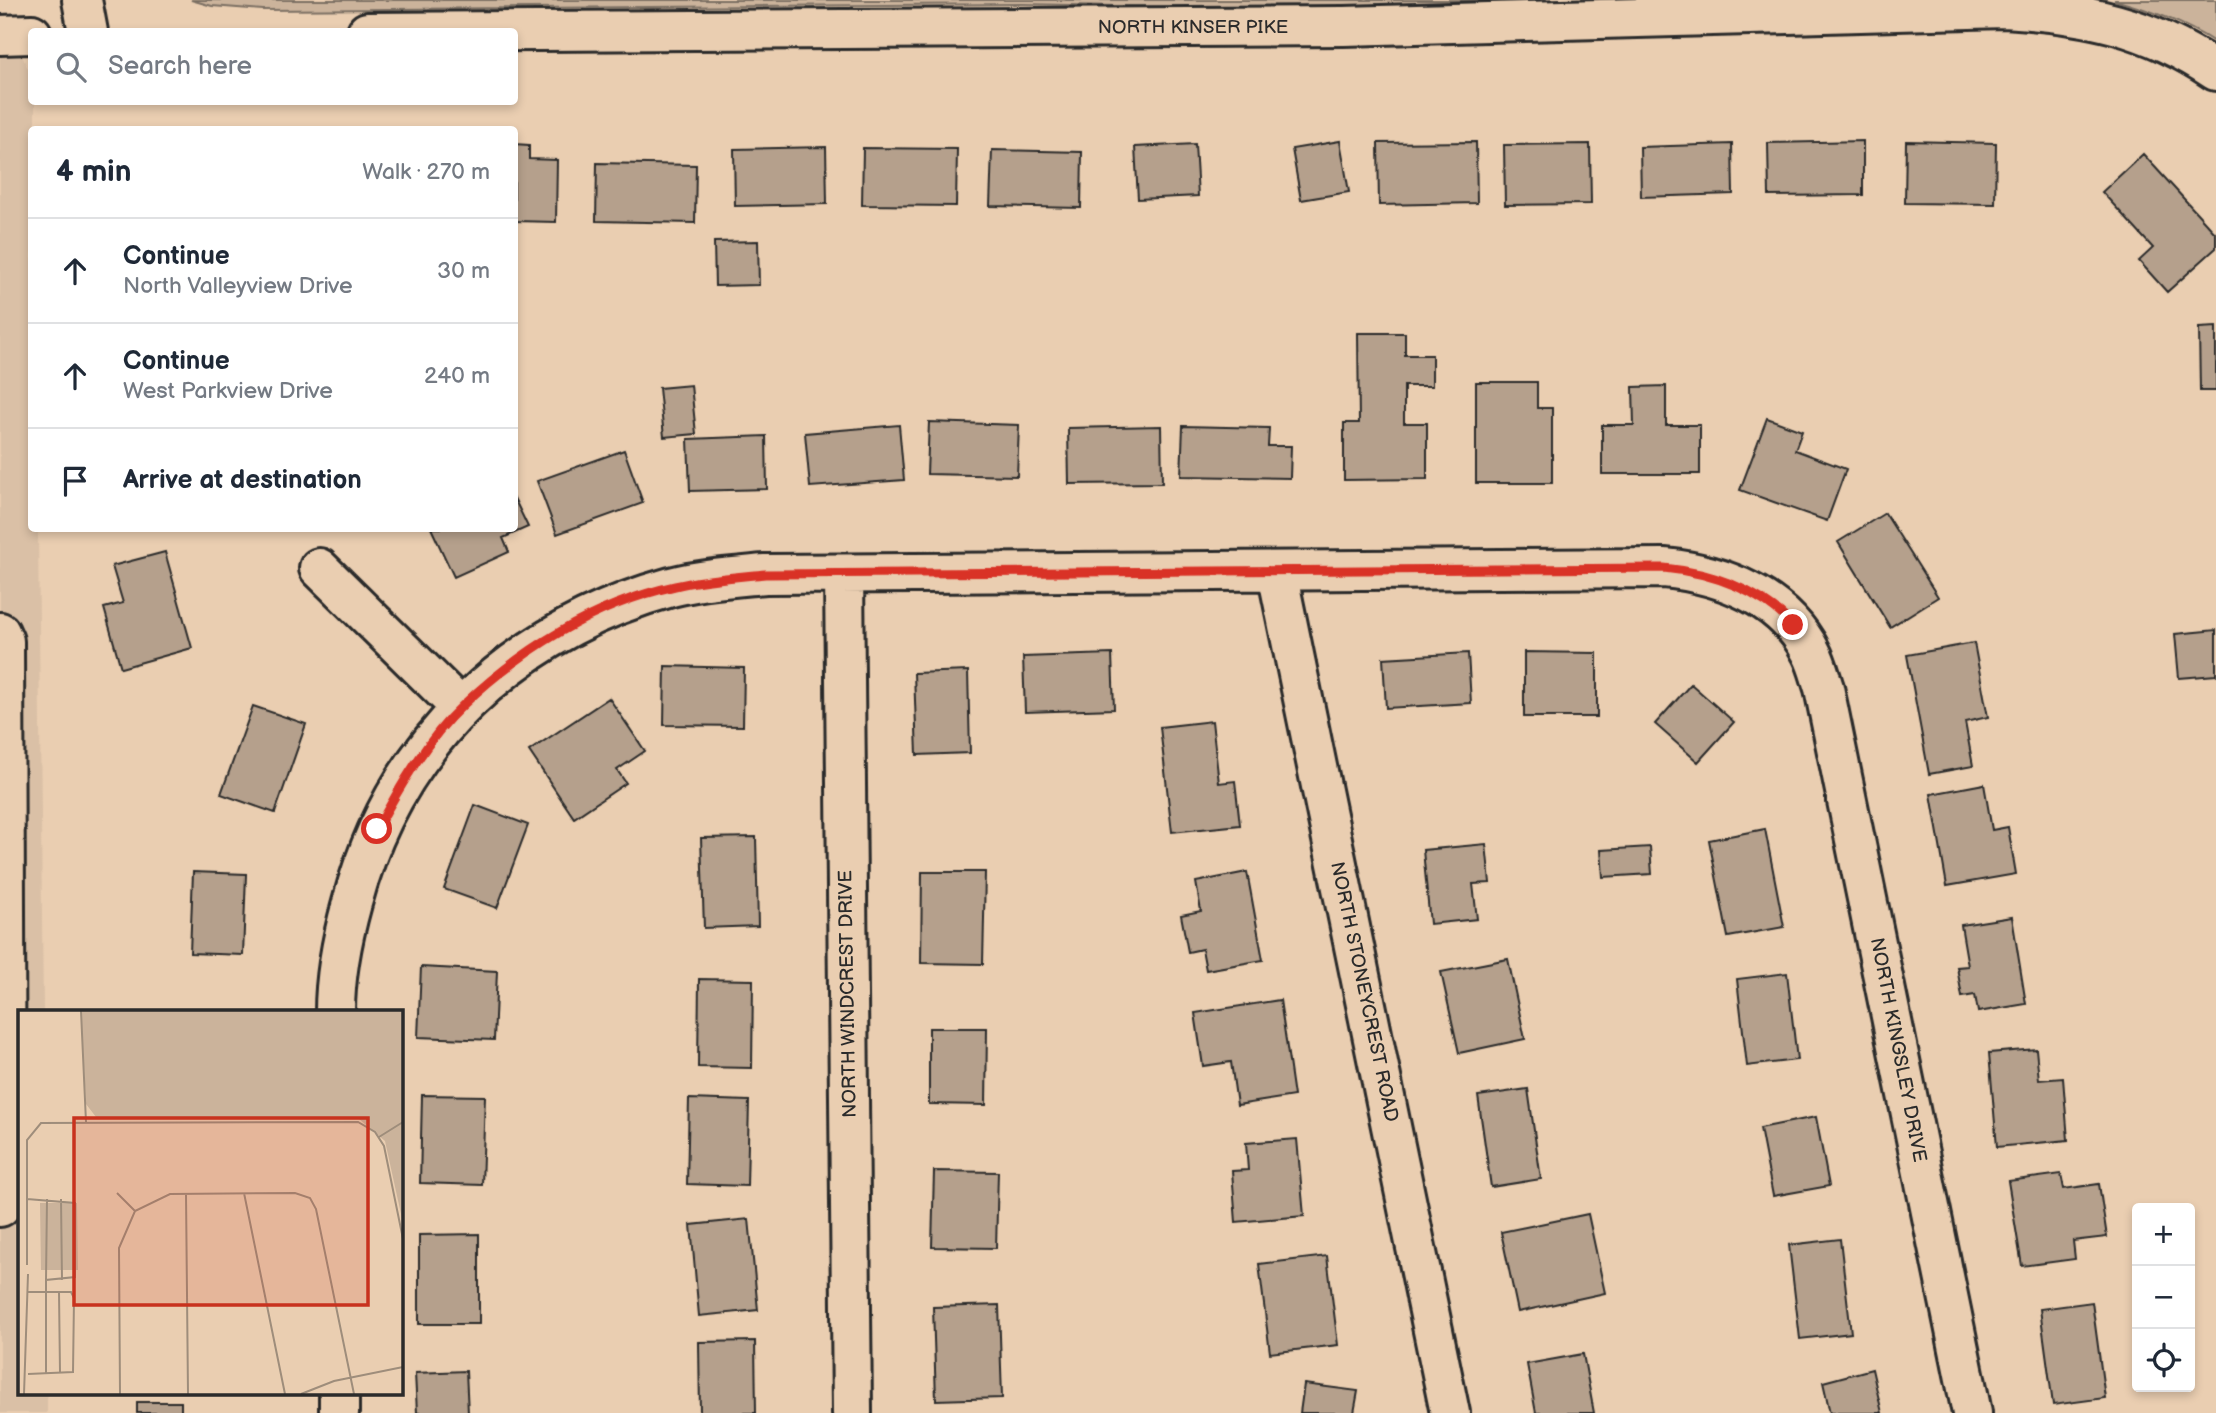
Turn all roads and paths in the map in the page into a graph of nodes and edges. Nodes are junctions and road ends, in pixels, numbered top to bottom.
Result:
1 (82, 0) edge
2 (87, 28) edge
3 (518, 31) edge
4 (28, 34) edge
5 (0, 35) edge
6 (2216, 71) edge
7 (319, 568) dead end
8 (1278, 572) junction
9 (844, 574) junction
10 (0, 632) edge
11 (460, 707) junction
12 (335, 1010) edge
13 (0, 1207) edge
14 (852, 1413) edge
15 (1450, 1413) edge
16 (1972, 1413) edge

1 - 2 street
3 - 6 street, NORTH KINSER PIKE
4 - 5 street
7 - 11 street
8 - 9 street, NORTH KINGSLEY DRIVE
8 - 15 street, NORTH STONEYCREST ROAD
8 - 16 street, NORTH KINGSLEY DRIVE
9 - 11 street, NORTH KINGSLEY DRIVE
9 - 14 street, NORTH WINDCREST DRIVE
10 - 13 street
11 - 12 street, NORTH KINGSLEY DRIVE

